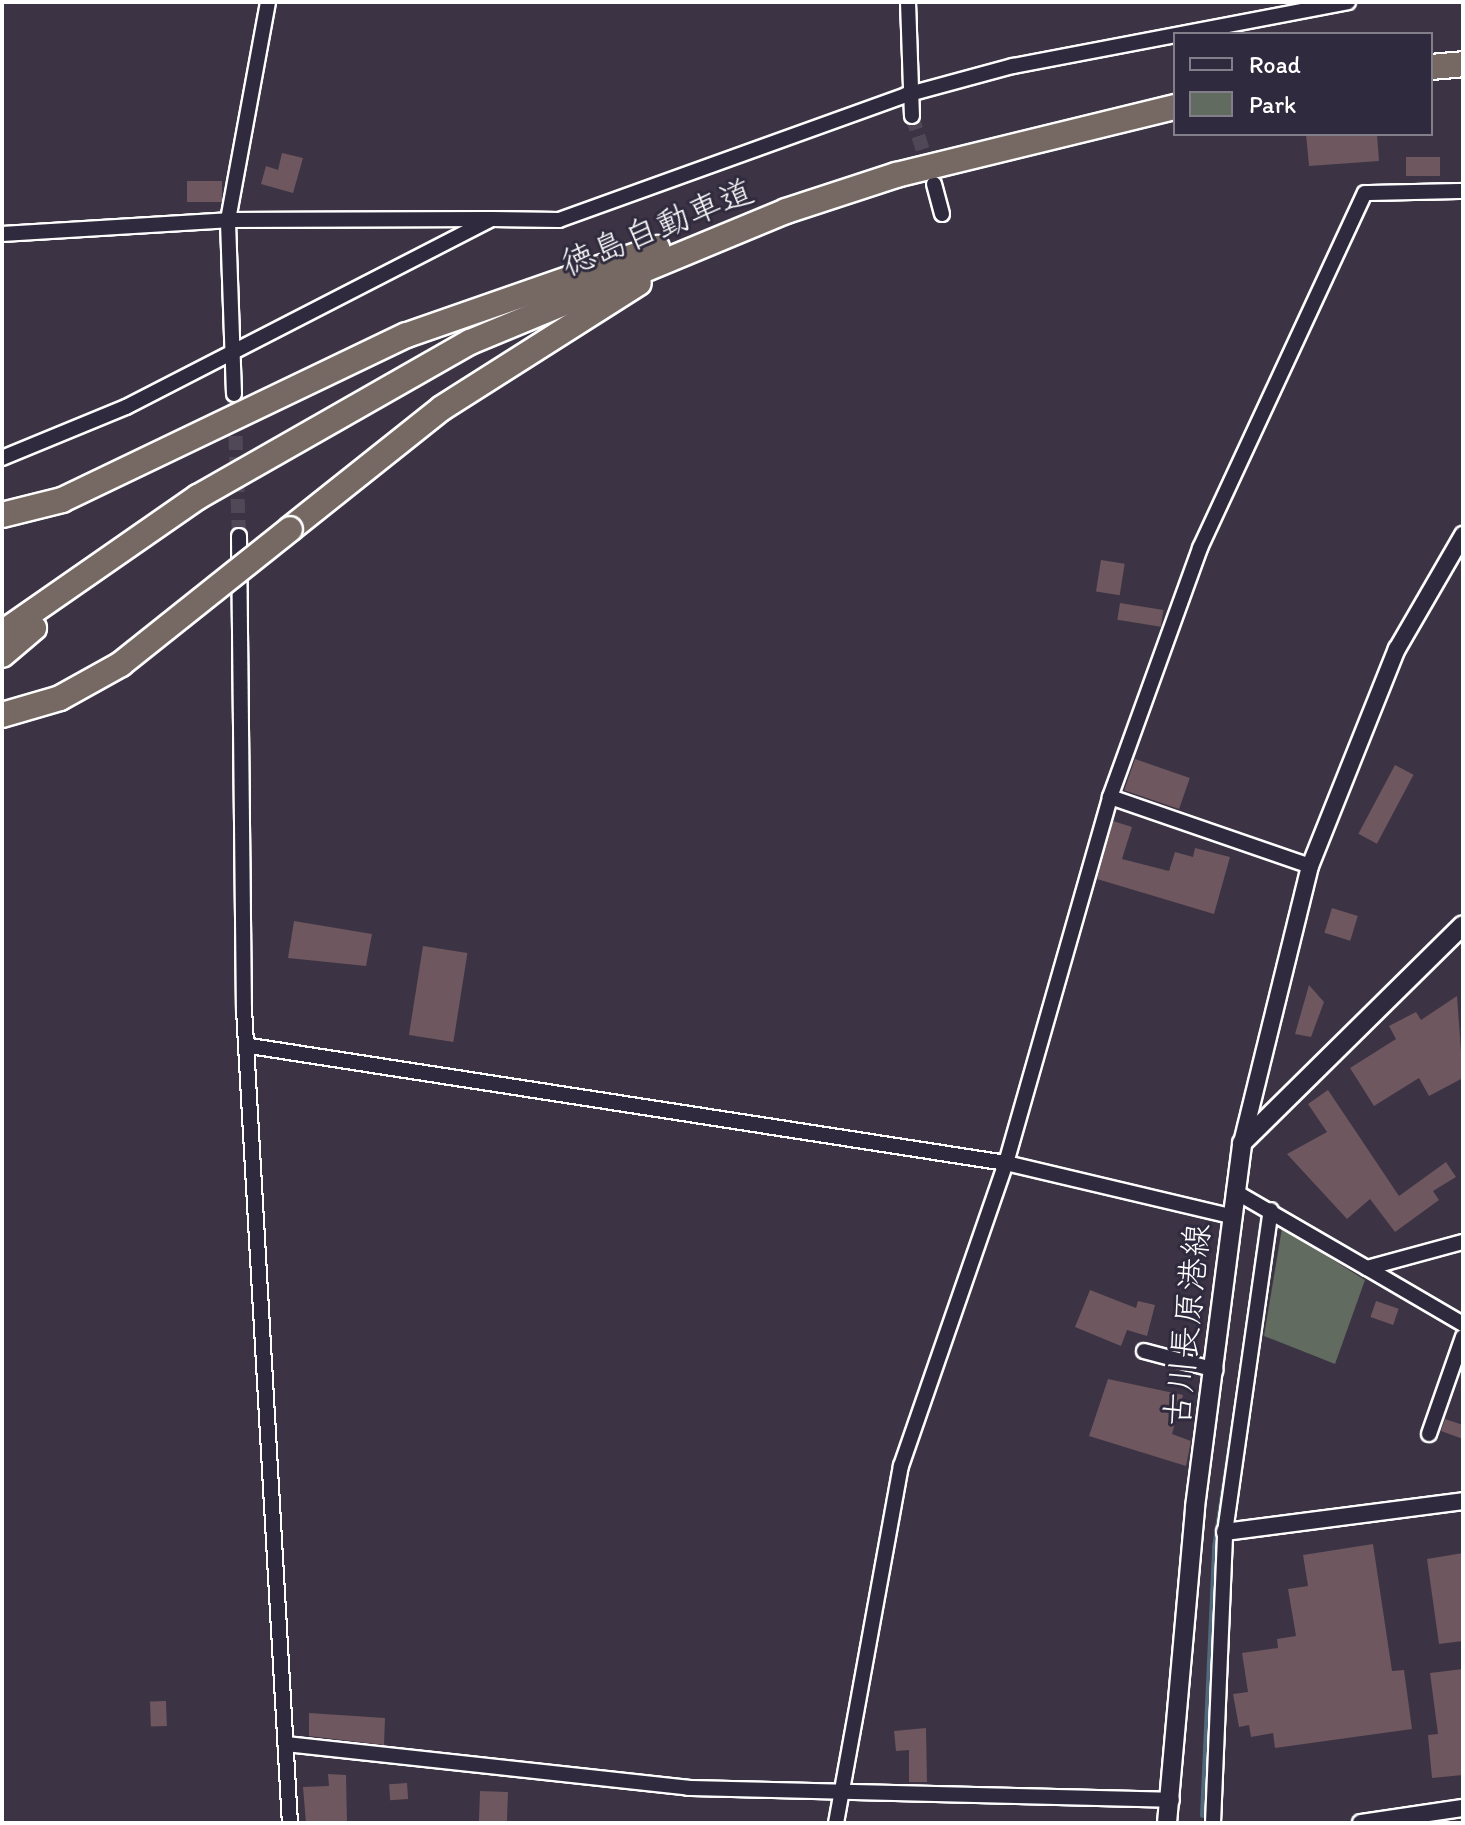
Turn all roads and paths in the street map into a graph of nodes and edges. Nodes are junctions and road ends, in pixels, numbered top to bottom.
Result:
1 (268, 2) edge
2 (908, 2) edge
3 (1348, 2) edge
4 (1191, 32) edge
5 (1173, 35) edge
6 (1463, 64) edge
7 (1433, 67) edge
8 (906, 95) junction
9 (1173, 107) edge
10 (912, 116) tunnel mouth
11 (934, 184) tunnel mouth
12 (1463, 191) edge
13 (786, 211) junction
14 (942, 214) dead end
15 (492, 219) junction
16 (228, 220) junction
17 (2, 234) edge
18 (705, 241) junction
19 (232, 350) junction
20 (234, 394) tunnel mouth
21 (2, 458) edge
22 (198, 497) junction
23 (2, 515) edge
24 (1463, 535) edge
25 (239, 536) tunnel mouth
26 (2, 633) edge
27 (2, 655) edge
28 (2, 715) edge
29 (1110, 797) junction
30 (1310, 866) junction
31 (1463, 925) edge
32 (250, 1046) junction
33 (1242, 1143) junction
34 (1006, 1163) junction
35 (1234, 1191) junction
36 (1271, 1210) junction
37 (1231, 1216) junction
38 (1463, 1242) edge
39 (1367, 1268) junction
40 (1463, 1324) edge
41 (1463, 1337) edge
42 (1144, 1351) dead end
43 (1216, 1370) junction
44 (1429, 1434) dead end
45 (1463, 1501) edge
46 (1225, 1532) junction
47 (286, 1744) junction
48 (840, 1794) junction
49 (1172, 1800) junction
50 (1463, 1808) edge
51 (290, 1823) edge
52 (836, 1823) edge
53 (1167, 1823) edge
54 (1213, 1823) edge
55 (1361, 1823) edge

1 - 16 street
2 - 8 street
3 - 4 street
5 - 8 street
6 - 7 highway
8 - 10 street
8 - 15 street
9 - 13 highway, 徳島自動車道
11 - 14 street
12 - 29 street
13 - 18 highway, 徳島自動車道
13 - 23 highway
15 - 16 street
15 - 19 street
16 - 17 street
16 - 19 street
18 - 22 highway, 徳島自動車道
18 - 28 highway, bridge
19 - 20 street
19 - 21 street
22 - 26 highway, 徳島自動車道
22 - 27 highway, 徳島自動車道
24 - 30 street
25 - 32 street
29 - 30 street
29 - 34 street
30 - 33 street
31 - 33 main road
32 - 34 street
32 - 47 street
33 - 35 main road, 古川長原港線
34 - 37 street
34 - 48 street
35 - 36 street
35 - 37 main road, 古川長原港線
36 - 39 street
36 - 46 street
37 - 43 main road, 古川長原港線
38 - 39 street
39 - 40 street
41 - 44 street
42 - 43 street
43 - 49 main road, 古川長原港線
45 - 46 street
46 - 54 street
47 - 48 street
47 - 51 street
48 - 49 street
48 - 52 street
49 - 53 main road, 古川長原港線
50 - 55 street

